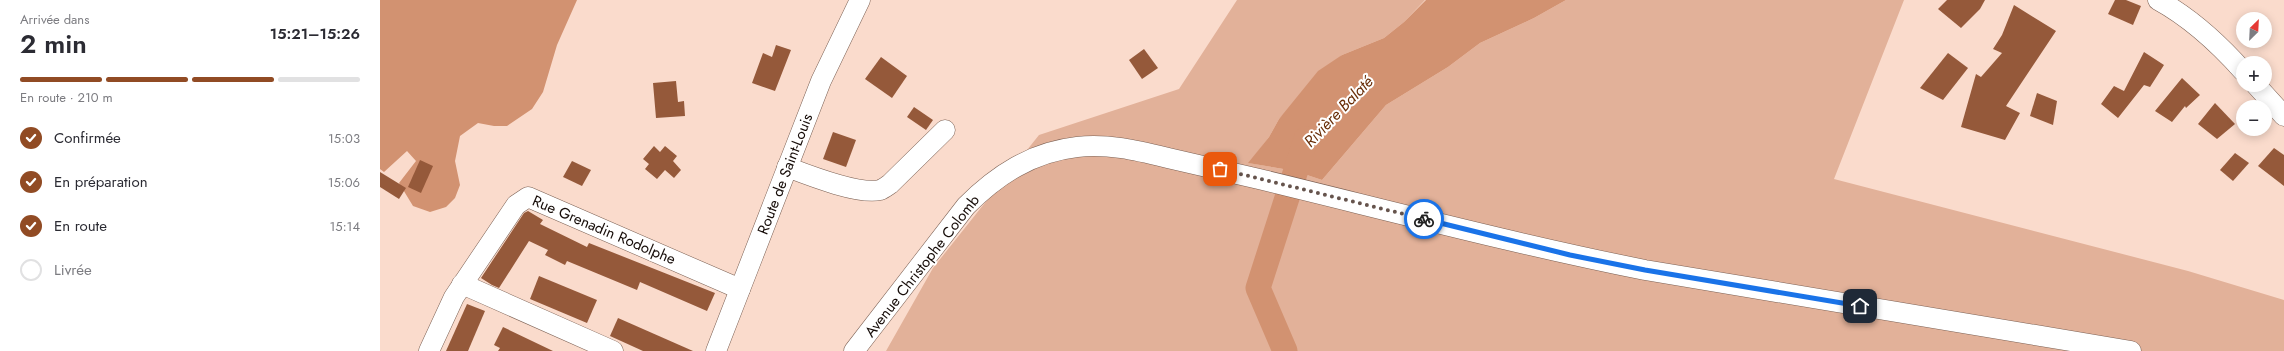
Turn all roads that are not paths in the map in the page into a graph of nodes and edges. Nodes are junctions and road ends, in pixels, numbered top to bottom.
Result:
1 (860, 0) edge
2 (2158, 0) edge
3 (2236, 63) edge
4 (2262, 92) edge
5 (2284, 116) edge
6 (945, 130) dead end
7 (788, 167) junction
8 (462, 284) junction
9 (740, 289) junction
10 (429, 351) edge
11 (613, 351) edge
12 (716, 351) edge
13 (854, 351) edge
14 (2131, 351) edge

1 - 7 street, Route de Saint-Louis
2 - 3 street
4 - 5 street
6 - 7 street
7 - 9 street, Route de Saint-Louis
8 - 9 street, Rue Grenadin Rodolphe
8 - 10 street, Rue Grenadin Rodolphe
8 - 11 street
9 - 12 street, Route de Saint-Louis
13 - 14 street, Avenue Christophe Colomb

